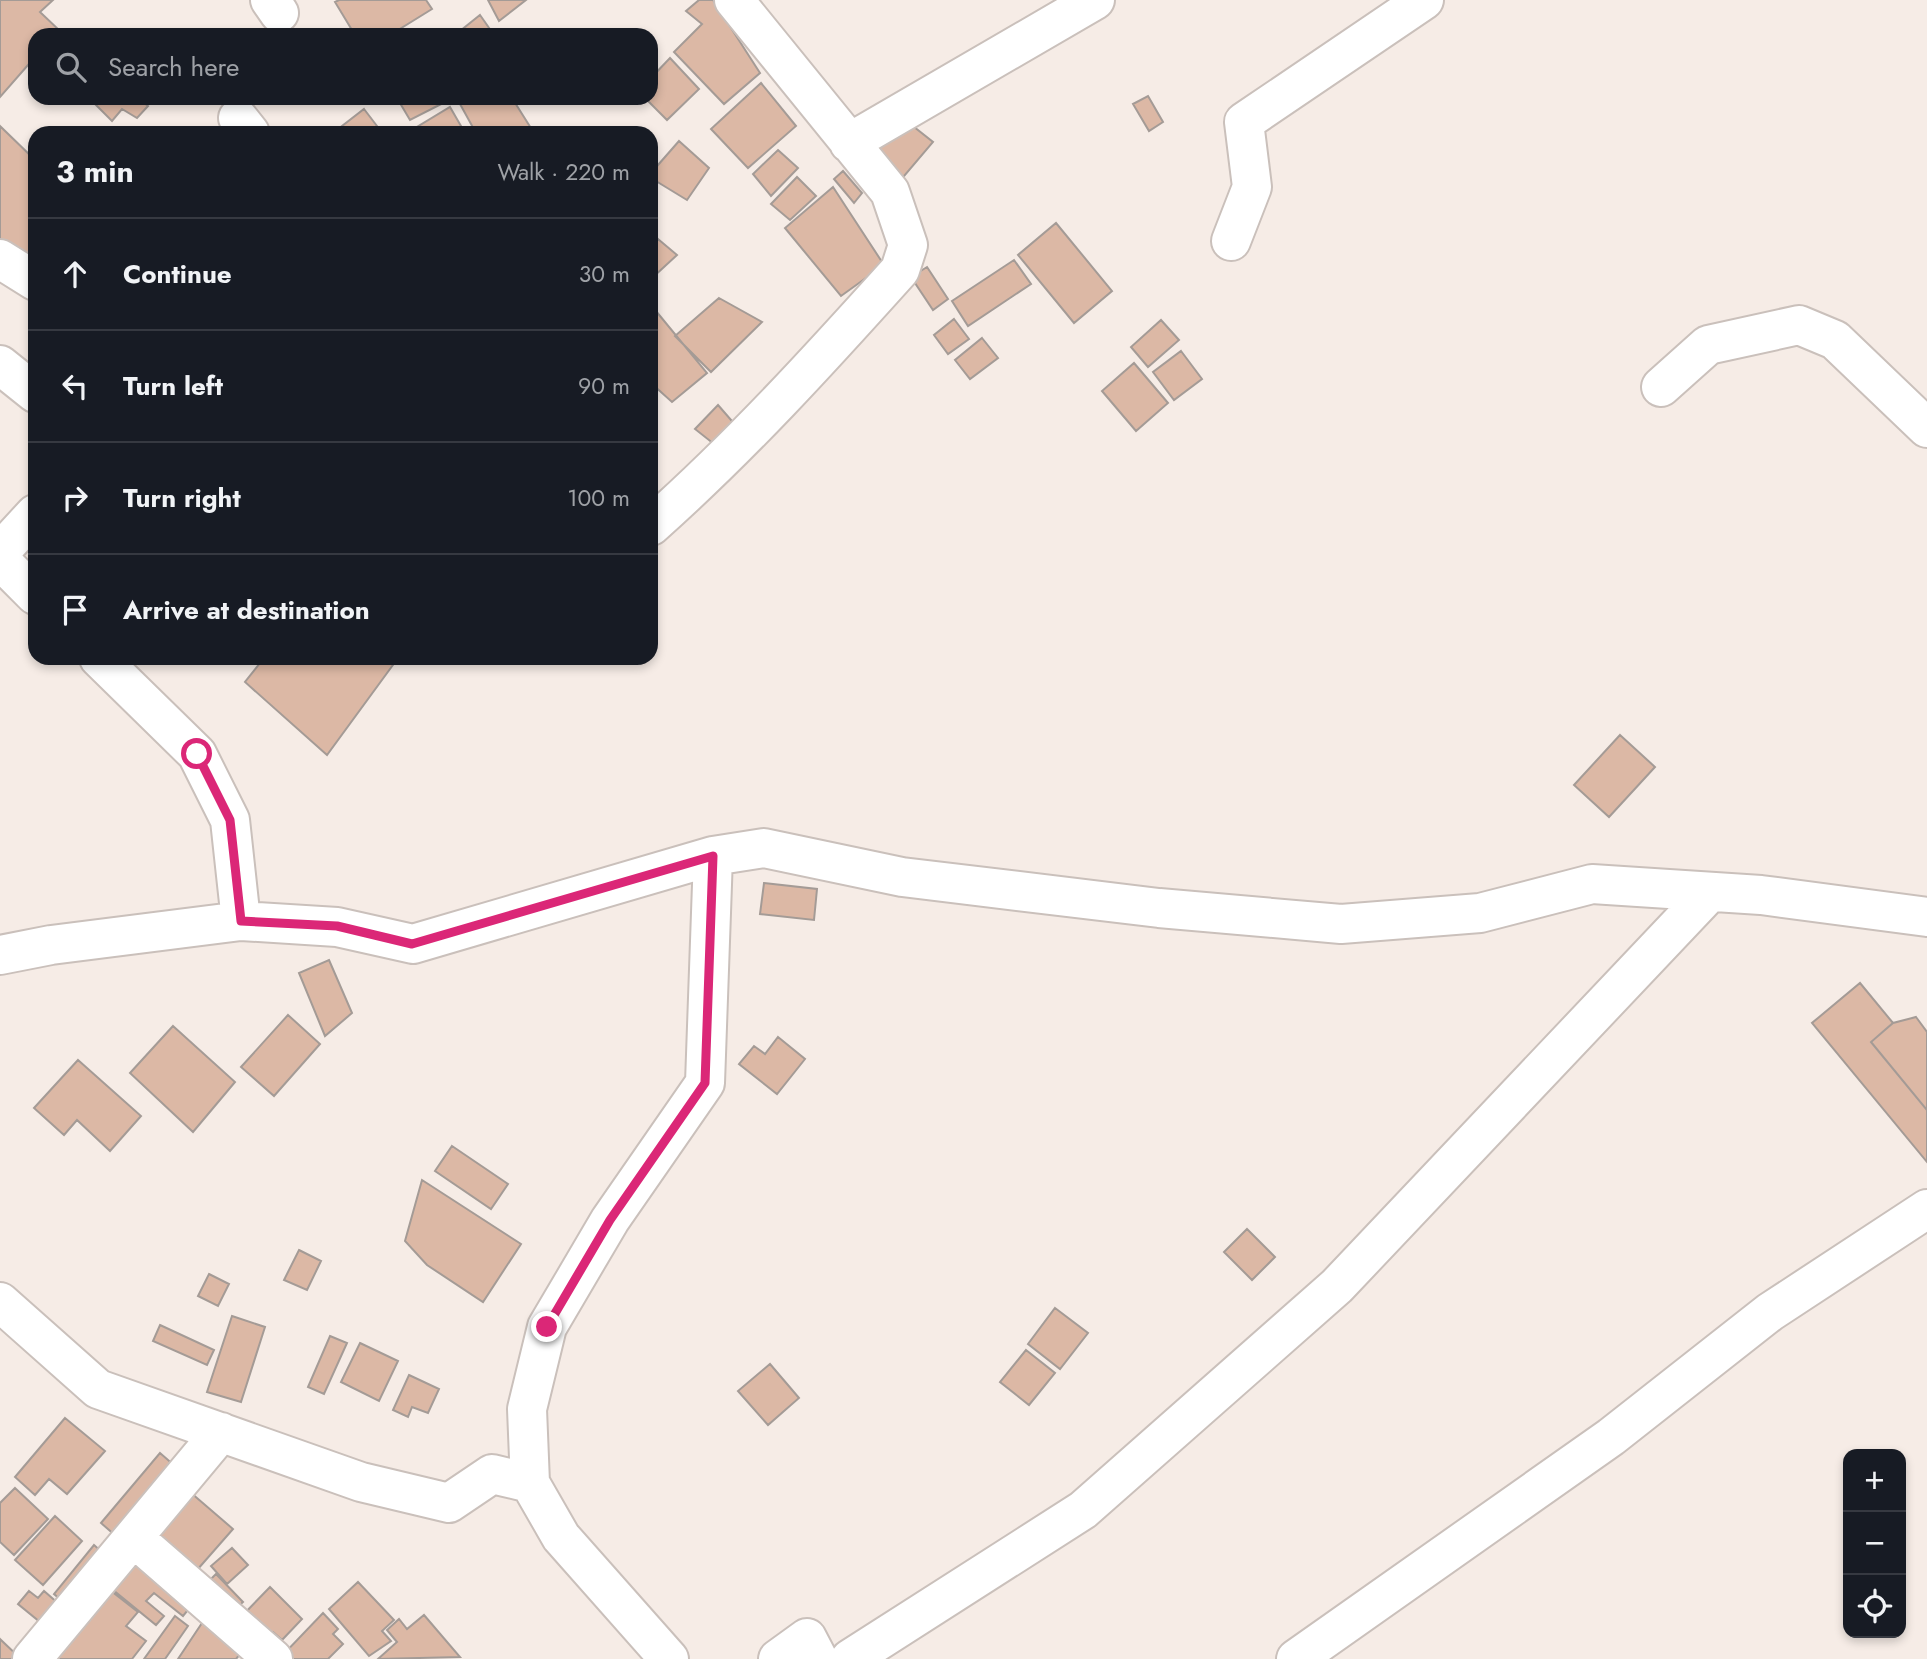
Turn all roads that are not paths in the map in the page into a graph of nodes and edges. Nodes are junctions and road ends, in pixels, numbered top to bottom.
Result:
1 (734, 0) edge
2 (1095, 0) edge
3 (1424, 0) edge
4 (849, 143) junction
5 (1231, 241) dead end
6 (0, 259) edge
7 (28, 277) edge
8 (0, 365) edge
9 (28, 387) edge
10 (1661, 387) dead end
11 (1927, 428) edge
12 (658, 519) edge
13 (28, 521) edge
14 (0, 552) edge
15 (0, 560) edge
16 (28, 588) edge
17 (106, 665) edge
18 (713, 856) junction
19 (1710, 892) junction
20 (1927, 917) edge
21 (241, 921) junction
22 (0, 955) edge
23 (1927, 1209) edge
24 (1, 1306) edge
25 (221, 1432) junction
26 (512, 1479) junction
27 (134, 1538) junction
28 (32, 1659) edge
29 (272, 1659) edge
30 (669, 1659) edge
31 (778, 1659) edge
32 (818, 1659) edge
33 (850, 1659) edge
34 (1296, 1659) edge

1 - 4 street
2 - 4 street
3 - 5 street
4 - 12 street
6 - 7 street
8 - 9 street
10 - 11 street
13 - 14 street
15 - 16 street
17 - 21 street
18 - 19 street
18 - 21 street
18 - 26 street
19 - 20 street
19 - 33 street
21 - 22 street
23 - 34 street
24 - 25 street
25 - 26 street
25 - 27 street
26 - 30 street
27 - 28 street
27 - 29 street
31 - 32 street

